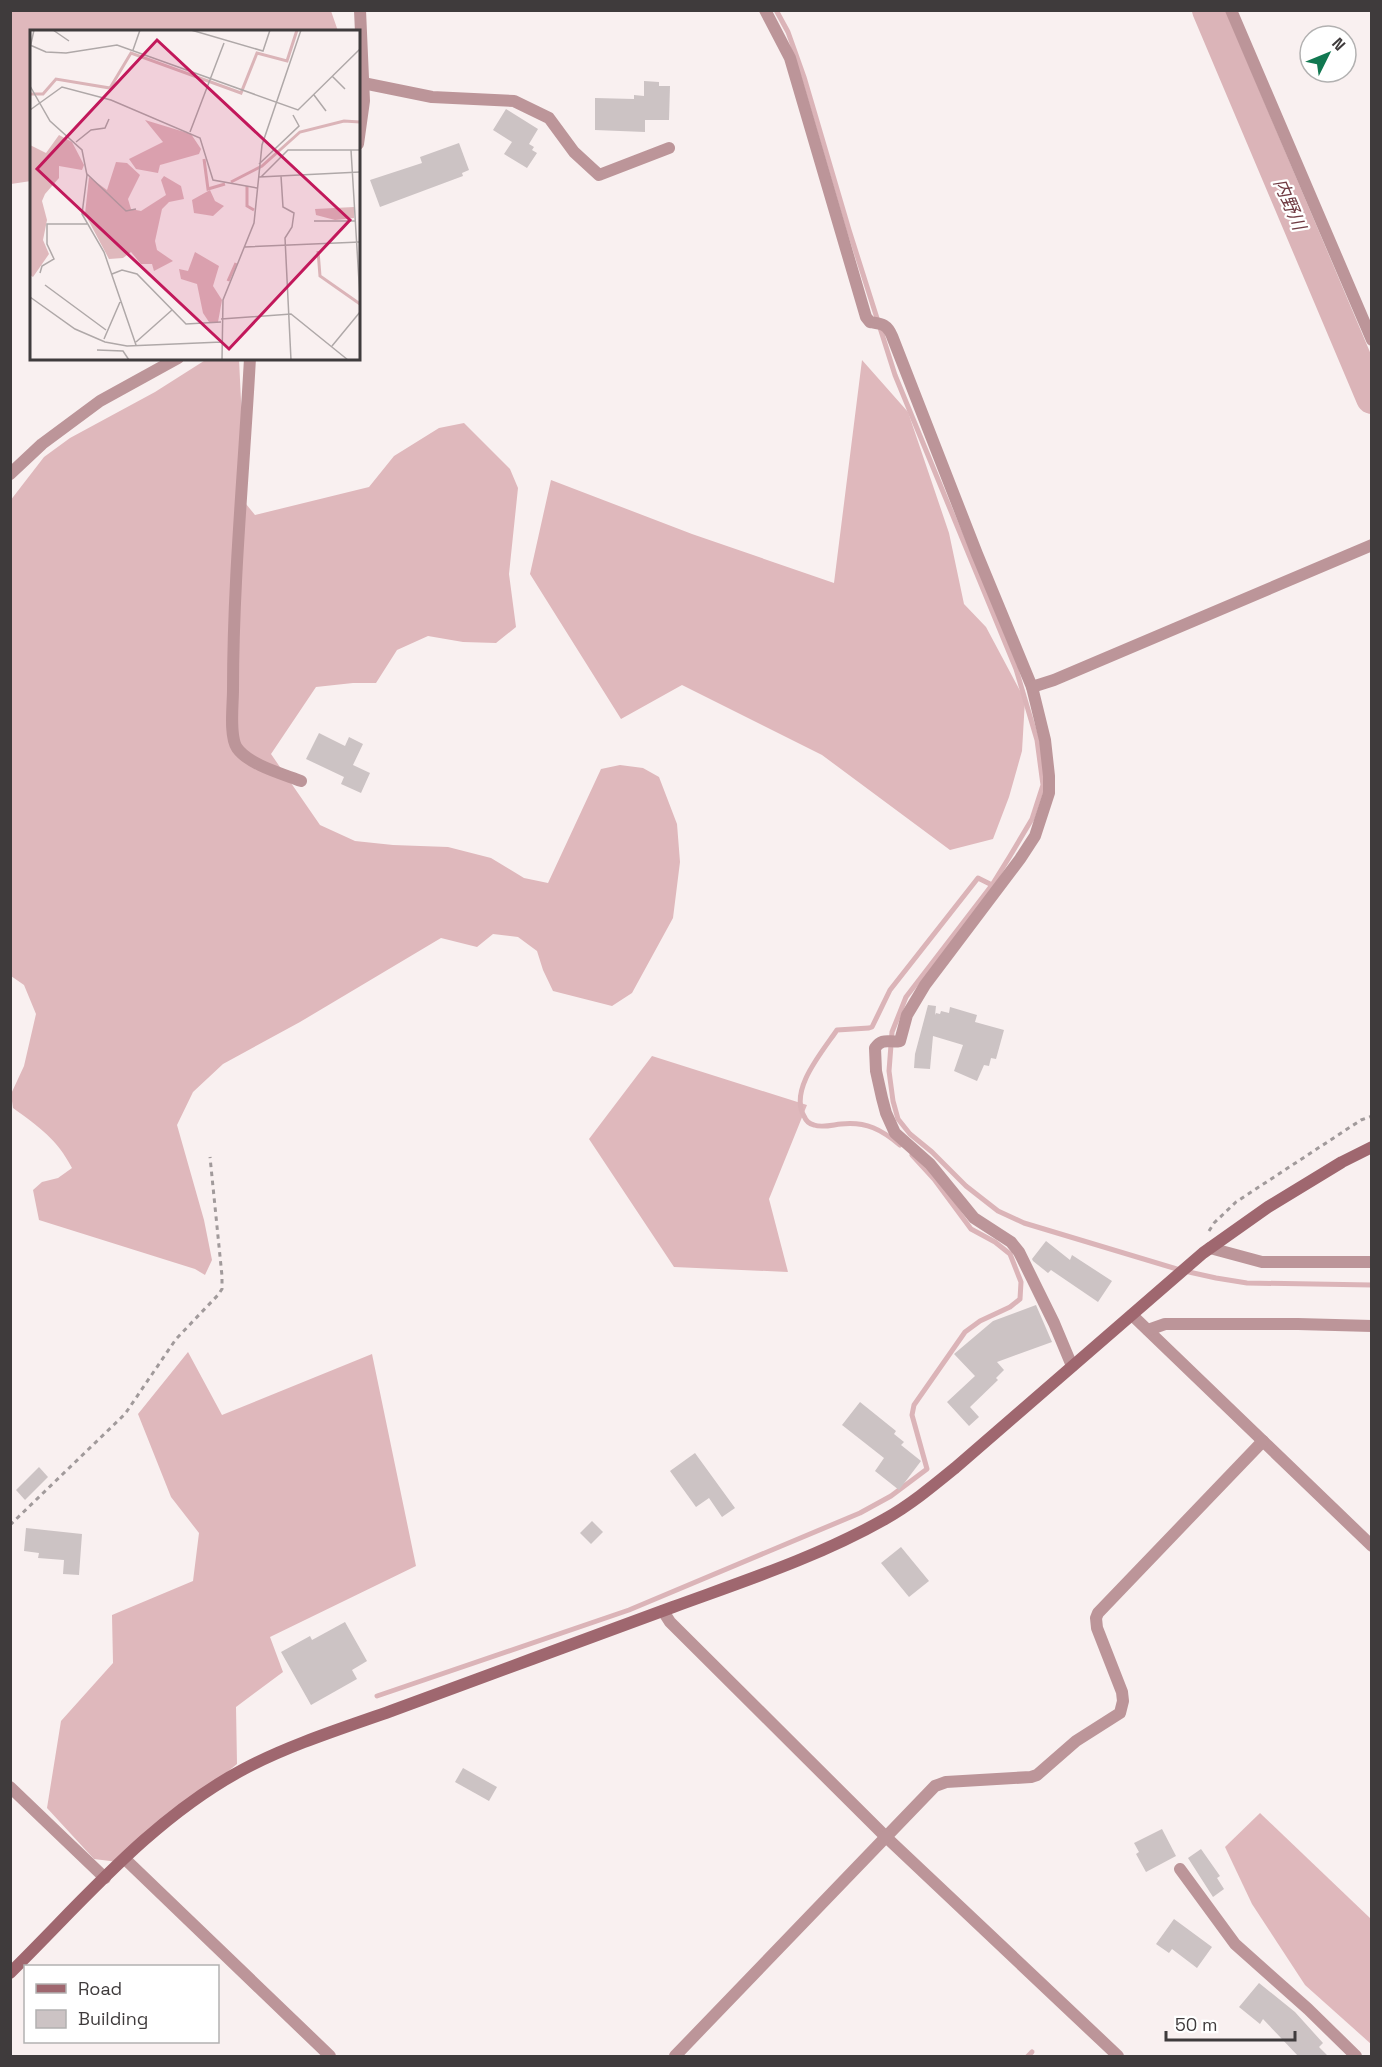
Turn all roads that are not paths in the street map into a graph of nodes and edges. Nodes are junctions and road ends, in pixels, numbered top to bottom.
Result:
1 (360, 10) edge
2 (765, 10) edge
3 (1231, 10) edge
4 (363, 82) junction
5 (360, 130) edge
6 (669, 148) dead end
7 (1371, 340) edge
8 (174, 360) edge
9 (250, 360) edge
10 (10, 474) edge
11 (1371, 545) edge
12 (1032, 687) junction
13 (302, 781) dead end
14 (1371, 1147) edge
15 (1210, 1248) junction
16 (1371, 1262) edge
17 (1132, 1315) junction
18 (1371, 1326) edge
19 (1148, 1330) junction
20 (1072, 1366) junction
21 (1263, 1441) junction
22 (1371, 1546) edge
23 (663, 1611) junction
24 (10, 1787) edge
25 (886, 1837) junction
26 (125, 1858) junction
27 (1180, 1869) dead end
28 (105, 1878) junction
29 (10, 1973) edge
30 (330, 2056) edge
31 (675, 2056) edge
32 (1118, 2056) edge
33 (1356, 2056) edge

1 - 4 street
2 - 12 street
3 - 7 street
4 - 5 street
4 - 6 street
8 - 10 street
9 - 13 street
11 - 12 street
12 - 20 street
14 - 15 street
15 - 16 street
15 - 17 street
17 - 19 street
17 - 20 street
18 - 19 street
19 - 21 street
20 - 23 street
21 - 22 street
21 - 25 street
23 - 25 street
23 - 26 street
24 - 28 street
25 - 31 street
25 - 32 street
26 - 28 street
26 - 30 street
27 - 33 street
28 - 29 street

